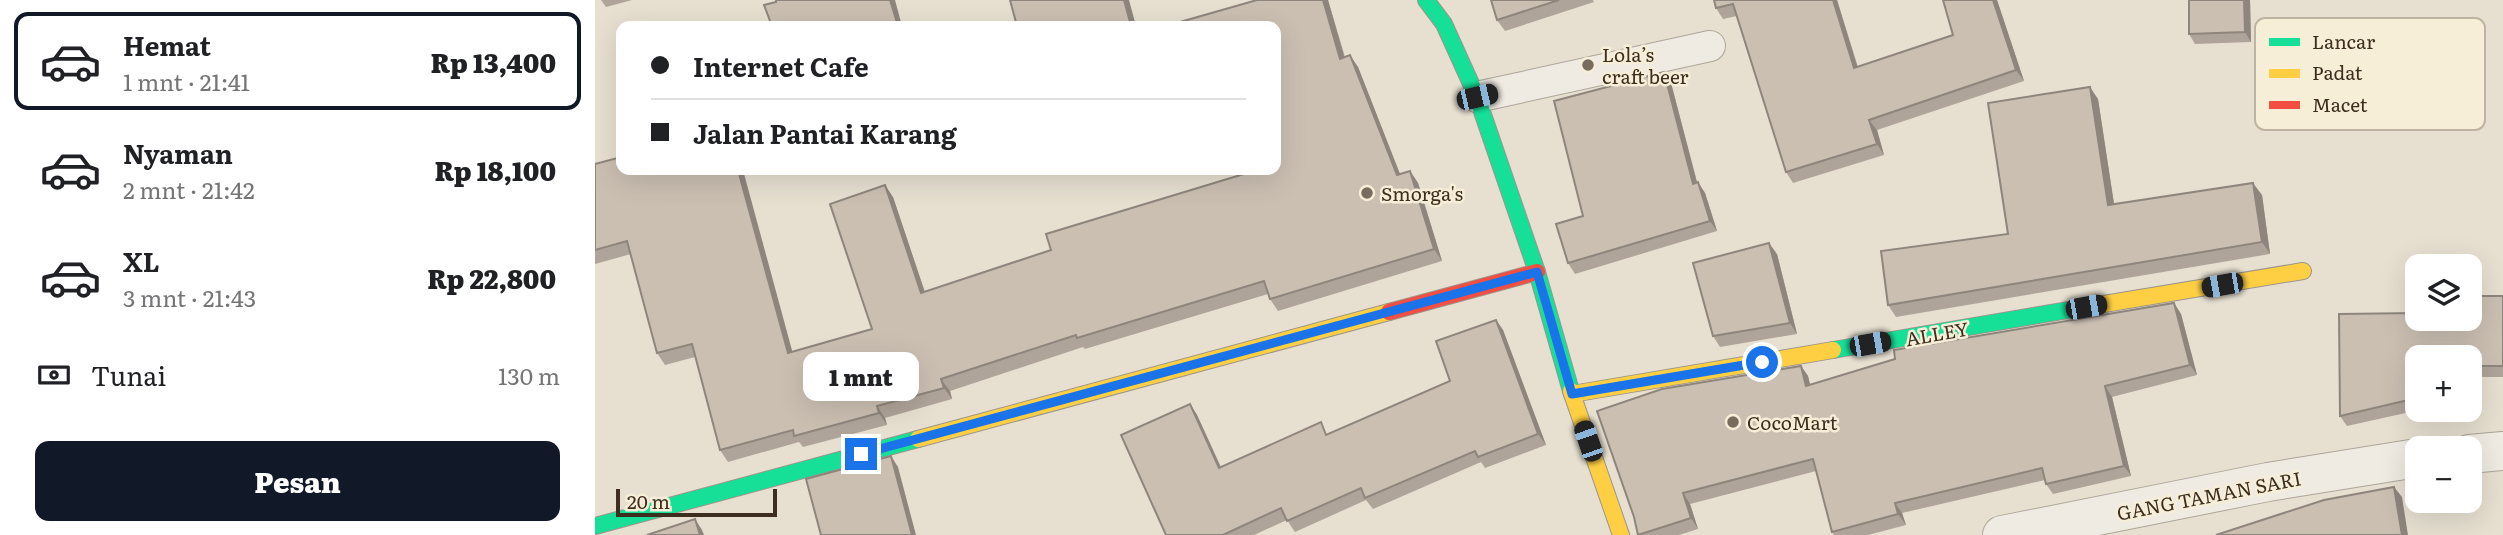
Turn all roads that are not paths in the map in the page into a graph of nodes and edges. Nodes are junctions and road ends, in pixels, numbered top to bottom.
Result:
1 (1426, 0) edge
2 (1710, 46) dead end
3 (1477, 97) junction
4 (2303, 271) dead end
5 (1537, 272) junction
6 (1572, 394) junction
7 (2503, 451) edge
8 (2482, 453) edge
9 (2405, 460) edge
10 (595, 526) edge
11 (1621, 535) edge
12 (2001, 535) edge

1 - 3 street
2 - 3 lane
3 - 5 street
4 - 6 street, ALLEY
5 - 6 street
5 - 10 street
6 - 11 street
7 - 8 street
9 - 12 street, GANG TAMAN SARI

